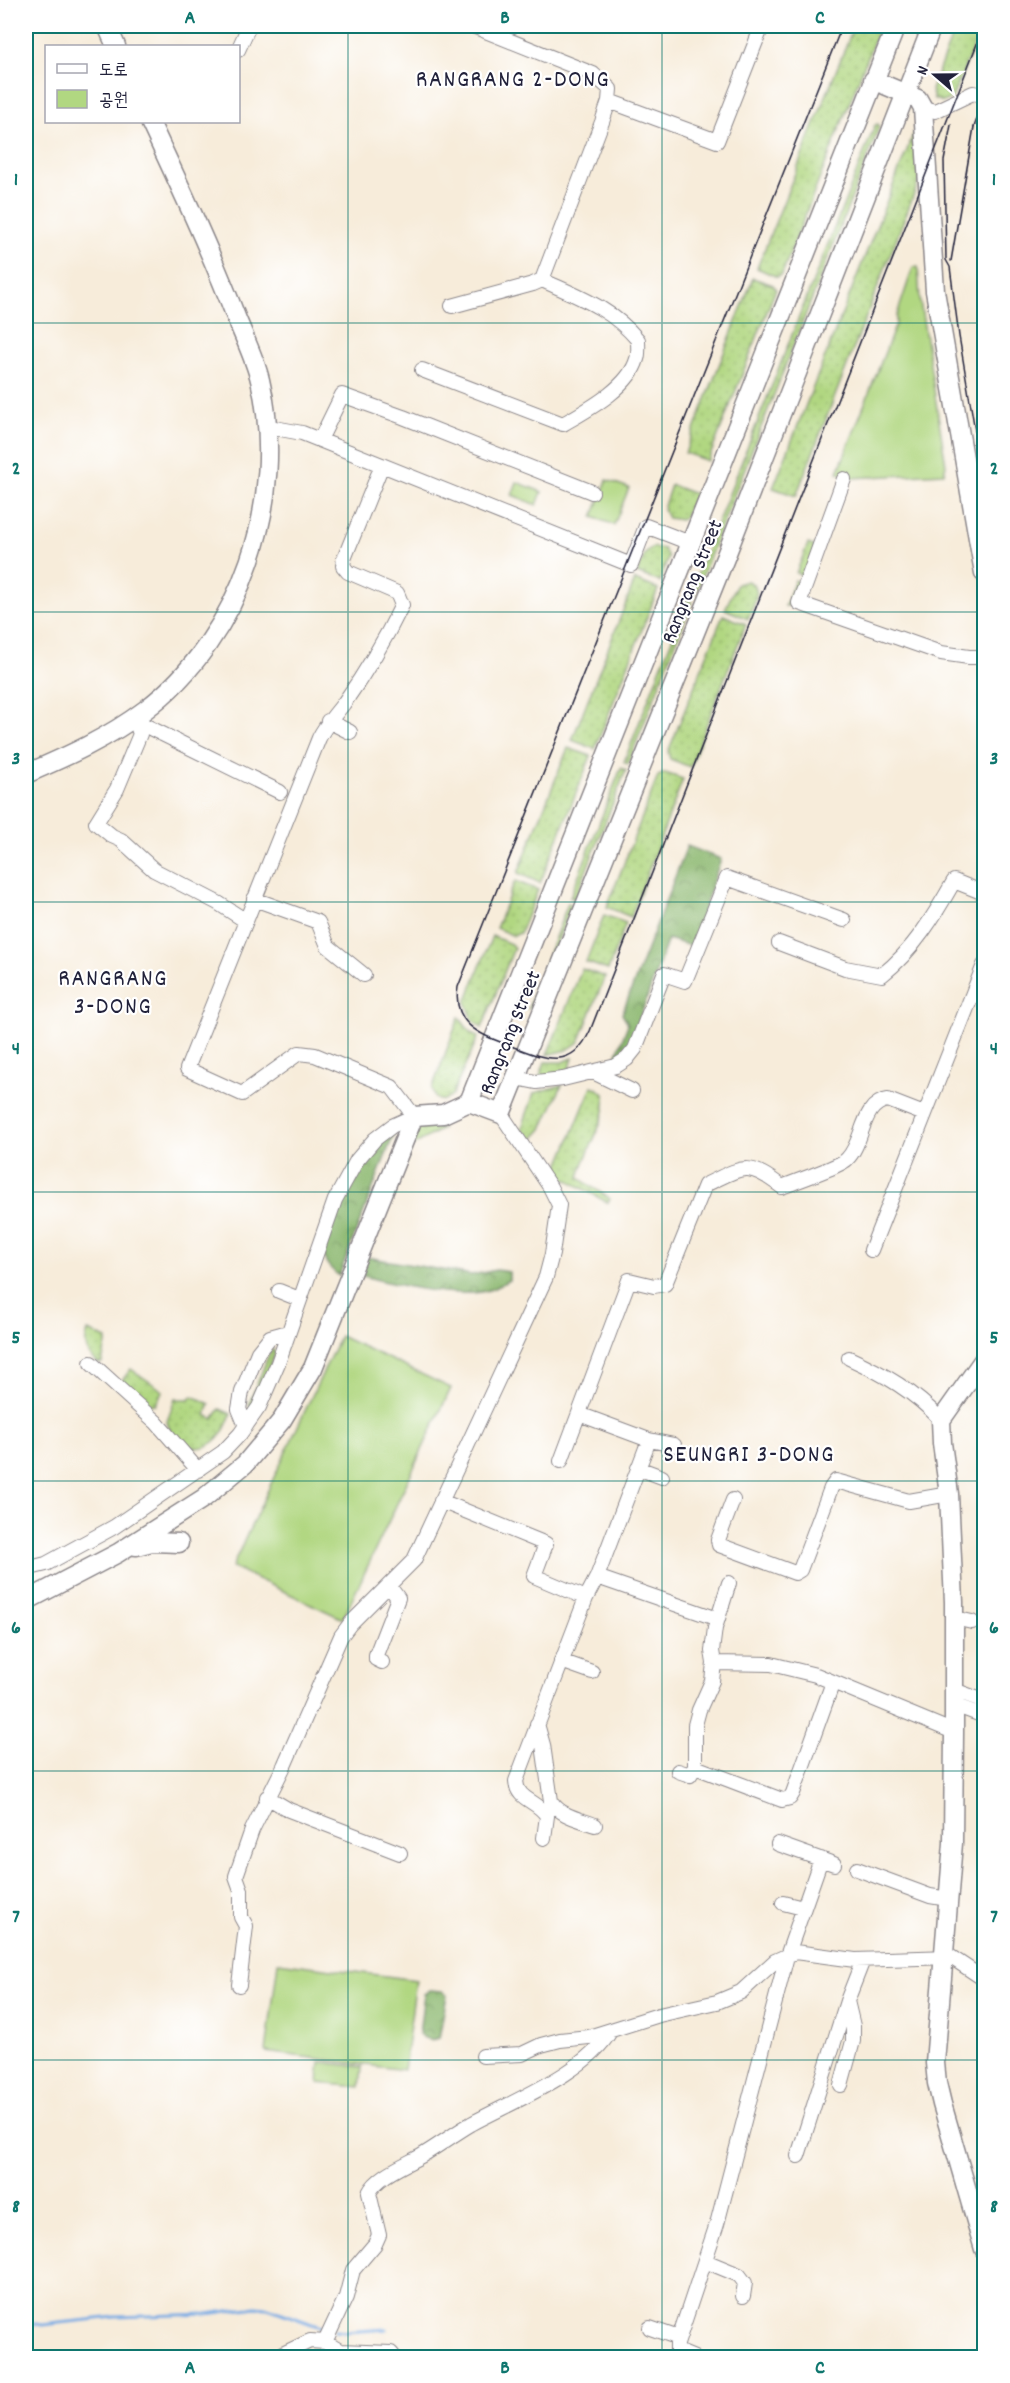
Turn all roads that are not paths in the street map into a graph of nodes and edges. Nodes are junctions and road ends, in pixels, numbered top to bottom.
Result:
1 (106, 26) edge
2 (249, 26) edge
3 (473, 26) edge
4 (762, 26) edge
5 (896, 26) edge
6 (932, 26) edge
7 (496, 30) edge
8 (116, 45) edge
9 (240, 46) edge
10 (873, 80) junction
11 (904, 93) junction
12 (984, 95) edge
13 (609, 101) junction
14 (923, 108) junction
15 (150, 123) edge
16 (542, 280) junction
17 (452, 306) dead end
18 (422, 370) dead end
19 (269, 427) junction
20 (320, 440) junction
21 (382, 465) junction
22 (844, 479) dead end
23 (592, 492) dead end
24 (690, 543) junction
25 (984, 573) edge
26 (984, 657) edge
27 (134, 717) junction
28 (328, 721) junction
29 (350, 732) dead end
30 (26, 774) edge
31 (280, 792) dead end
32 (984, 893) edge
33 (254, 899) junction
34 (844, 920) dead end
35 (246, 921) junction
36 (778, 943) dead end
37 (984, 965) edge
38 (364, 975) dead end
39 (593, 1072) junction
40 (516, 1078) junction
41 (632, 1091) dead end
42 (469, 1102) junction
43 (501, 1114) junction
44 (924, 1114) junction
45 (414, 1116) junction
46 (872, 1250) dead end
47 (279, 1291) dead end
48 (300, 1299) junction
49 (288, 1332) junction
50 (849, 1358) dead end
51 (984, 1359) edge
52 (91, 1363) dead end
53 (579, 1414) junction
54 (941, 1420) junction
55 (246, 1426) junction
56 (649, 1440) junction
57 (674, 1445) dead end
58 (561, 1461) dead end
59 (638, 1468) junction
60 (198, 1470) junction
61 (662, 1478) dead end
62 (950, 1494) junction
63 (733, 1500) dead end
64 (441, 1501) junction
65 (179, 1543) dead end
66 (118, 1553) junction
67 (26, 1569) edge
68 (597, 1576) junction
69 (729, 1583) dead end
70 (389, 1586) junction
71 (586, 1598) junction
72 (26, 1601) edge
73 (954, 1618) junction
74 (718, 1619) junction
75 (972, 1622) dead end
76 (561, 1661) junction
77 (382, 1662) dead end
78 (714, 1663) junction
79 (592, 1672) dead end
80 (833, 1682) junction
81 (954, 1697) junction
82 (984, 1701) edge
83 (984, 1716) edge
84 (537, 1724) junction
85 (954, 1732) junction
86 (695, 1767) junction
87 (678, 1771) dead end
88 (267, 1797) junction
89 (595, 1825) dead end
90 (544, 1838) dead end
91 (778, 1844) dead end
92 (400, 1852) dead end
93 (821, 1859) junction
94 (834, 1864) dead end
95 (857, 1869) dead end
96 (948, 1899) junction
97 (783, 1903) dead end
98 (803, 1908) junction
99 (787, 1956) junction
100 (943, 1957) junction
101 (862, 1960) junction
102 (984, 1978) edge
103 (239, 1985) dead end
104 (847, 2001) junction
105 (611, 2030) junction
106 (483, 2056) dead end
107 (841, 2085) dead end
108 (798, 2156) dead end
109 (984, 2249) edge
110 (705, 2261) junction
111 (743, 2296) dead end
112 (650, 2328) dead end
113 (679, 2338) junction
114 (325, 2342) junction
115 (274, 2358) edge
116 (395, 2358) edge
117 (694, 2358) edge

1 - 8 main road
2 - 9 street
3 - 7 street
4 - 13 street
5 - 10 main road, Rangrang Street
6 - 11 main road, Rangrang Street
7 - 13 street
10 - 11 main road
10 - 24 main road, Rangrang Street
11 - 14 main road
11 - 40 main road, Rangrang Street
12 - 14 street
13 - 16 street
14 - 25 main road
15 - 19 main road
16 - 17 street
16 - 18 street
19 - 20 street
19 - 27 main road
20 - 21 street
20 - 23 street
21 - 24 street
21 - 28 street
22 - 26 street
24 - 42 main road, Rangrang Street
27 - 30 main road
27 - 31 street
27 - 35 street
28 - 29 street
28 - 33 street
32 - 36 street
33 - 35 street
33 - 38 street
34 - 39 street
35 - 45 street
37 - 44 street
39 - 40 street
39 - 41 street
40 - 43 main road, Rangrang Street
42 - 43 main road, Rangrang Street
42 - 45 main road
43 - 64 street
44 - 46 street
44 - 53 street
45 - 48 street
45 - 66 main road
47 - 48 street
48 - 49 street
49 - 55 street
49 - 55 street
50 - 54 street
51 - 54 main road
52 - 60 street
53 - 56 street
53 - 58 street
54 - 62 main road
55 - 60 street
56 - 57 street
56 - 59 street
59 - 61 street
59 - 68 street
60 - 67 street
62 - 63 street
62 - 73 main road
64 - 70 street
64 - 71 street
65 - 66 main road
66 - 72 main road
68 - 71 street
68 - 74 street
69 - 74 street
70 - 77 street
70 - 88 street
71 - 76 street
73 - 75 street
73 - 81 main road
74 - 78 street
76 - 79 street
76 - 84 street
78 - 80 street
78 - 86 street
80 - 85 street
80 - 86 street
81 - 82 street
81 - 83 street
81 - 85 main road
84 - 89 street
84 - 90 street
85 - 96 main road
86 - 87 street
88 - 92 street
88 - 103 street
91 - 93 street
93 - 94 street
93 - 98 street
95 - 96 street
96 - 100 main road
97 - 98 street
98 - 99 street
99 - 101 street
99 - 105 street
99 - 110 street
100 - 101 street
100 - 102 street
100 - 109 main road
101 - 104 street
104 - 107 street
104 - 108 street
105 - 106 street
105 - 114 street
110 - 111 street
110 - 113 street
112 - 113 street
113 - 117 street
114 - 115 street
114 - 116 street

